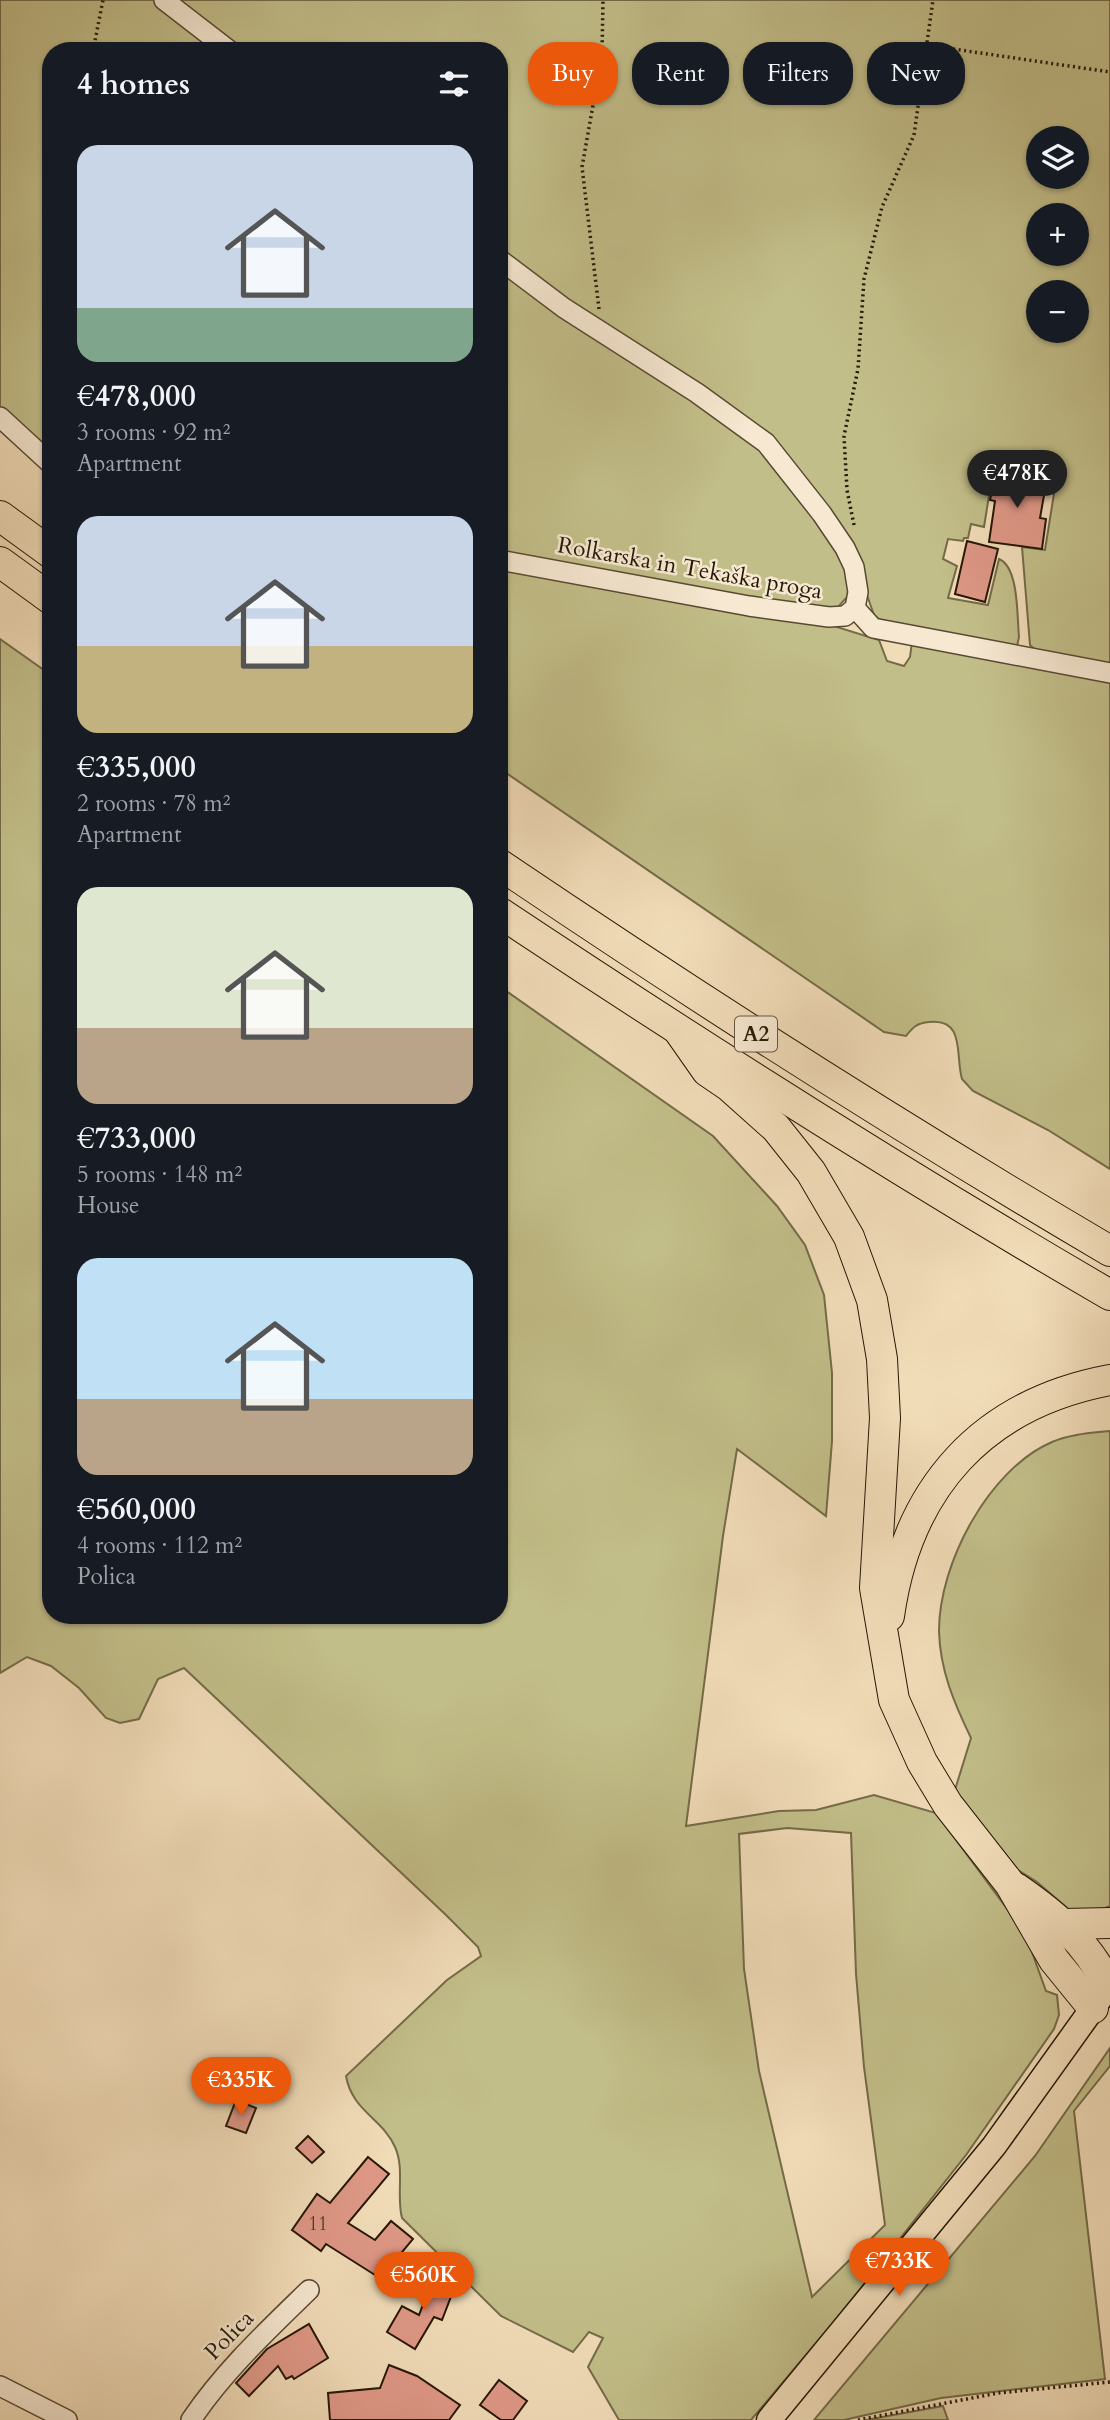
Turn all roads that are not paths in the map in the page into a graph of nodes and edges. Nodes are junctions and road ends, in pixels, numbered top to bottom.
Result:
1 (164, 0) edge
2 (218, 42) edge
3 (508, 266) edge
4 (0, 418) edge
5 (42, 456) edge
6 (0, 516) edge
7 (42, 546) edge
8 (0, 562) edge
9 (508, 563) edge
10 (42, 592) edge
11 (855, 608) junction
12 (1110, 673) edge
13 (508, 870) edge
14 (508, 918) edge
15 (679, 1031) junction
16 (1110, 1251) edge
17 (1110, 1295) edge
18 (1110, 1380) edge
19 (885, 1647) junction
20 (1010, 1884) junction
21 (1110, 1923) edge
22 (1063, 1924) junction
23 (1104, 1993) edge
24 (309, 2290) dead end
25 (0, 2386) edge
26 (68, 2420) edge
27 (191, 2420) edge
28 (769, 2420) edge

1 - 2 street
3 - 11 street, Rolkarska in Tekaška proga
4 - 5 street
6 - 7 highway
8 - 10 highway
9 - 11 street, Rolkarska in Tekaška proga
11 - 12 street
13 - 16 highway, A2
14 - 15 highway, A2
15 - 17 highway, A2
15 - 19 highway
18 - 19 highway
19 - 20 highway
20 - 22 highway
20 - 23 highway
21 - 22 highway
22 - 23 highway
23 - 28 main road
24 - 27 street, Polica
25 - 26 street

